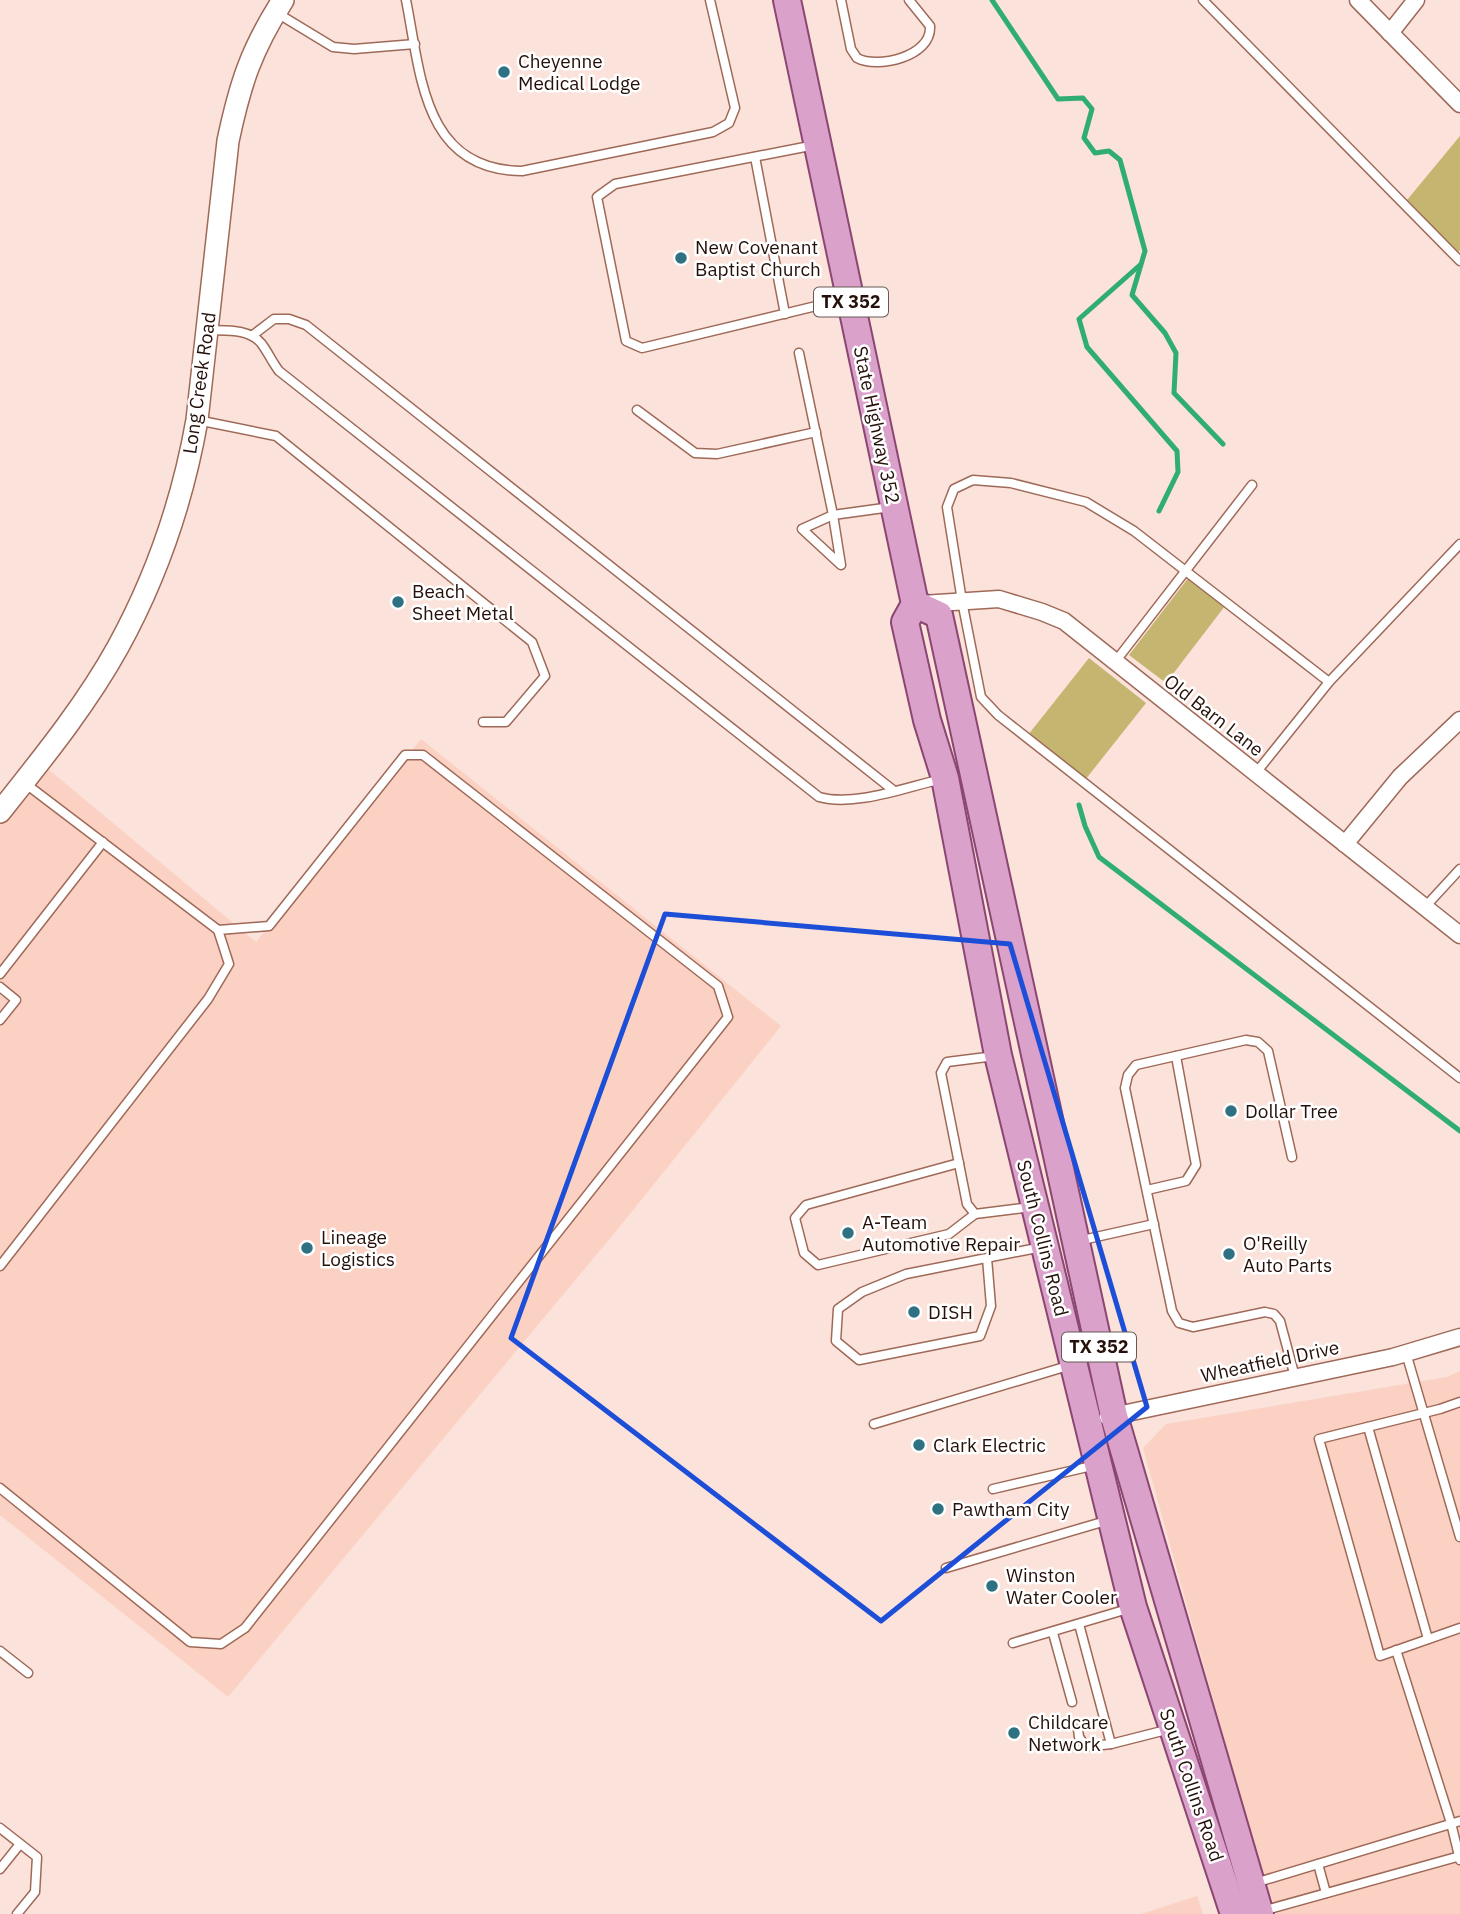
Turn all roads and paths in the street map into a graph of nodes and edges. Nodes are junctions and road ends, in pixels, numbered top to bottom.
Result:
1 (406, 0) edge
2 (709, 0) edge
3 (787, 0) edge
4 (841, 0) edge
5 (909, 0) edge
6 (1203, 0) edge
7 (1357, 0) edge
8 (1416, 0) edge
9 (279, 6) edge
10 (1390, 33) junction
11 (415, 44) junction
12 (1460, 104) edge
13 (818, 144) junction
14 (755, 157) junction
15 (1460, 261) edge
16 (850, 298) junction
17 (785, 314) junction
18 (207, 330) junction
19 (253, 335) junction
20 (799, 353) dead end
21 (638, 410) dead end
22 (197, 420) junction
23 (816, 432) junction
24 (1252, 485) dead end
25 (894, 507) junction
26 (833, 515) junction
27 (1460, 544) edge
28 (1186, 571) junction
29 (962, 601) junction
30 (915, 604) junction
31 (1115, 662) junction
32 (1329, 681) junction
33 (1460, 720) edge
34 (482, 722) dead end
35 (941, 767) junction
36 (971, 771) junction
37 (1255, 774) junction
38 (24, 782) junction
39 (893, 790) junction
40 (0, 811) edge
41 (103, 842) junction
42 (1345, 844) junction
43 (1460, 869) edge
44 (1425, 907) junction
45 (218, 930) junction
46 (1460, 936) edge
47 (0, 974) edge
48 (0, 986) edge
49 (0, 1020) edge
50 (998, 1055) junction
51 (1176, 1056) junction
52 (1460, 1078) edge
53 (1292, 1157) dead end
54 (959, 1163) junction
55 (1147, 1190) junction
56 (1035, 1206) junction
57 (975, 1214) junction
58 (1154, 1224) junction
59 (1076, 1242) junction
60 (1045, 1247) junction
61 (987, 1258) junction
62 (0, 1266) edge
63 (1460, 1337) edge
64 (1406, 1353) junction
65 (1074, 1364) junction
66 (1295, 1377) junction
67 (1460, 1402) edge
68 (1424, 1413) junction
69 (1114, 1416) junction
70 (1088, 1421) junction
71 (874, 1424) dead end
72 (1368, 1427) junction
73 (1098, 1464) junction
74 (0, 1488) edge
75 (993, 1489) dead end
76 (1112, 1519) junction
77 (1460, 1537) edge
78 (946, 1568) dead end
79 (1133, 1607) junction
80 (1079, 1624) junction
81 (1460, 1628) edge
82 (1053, 1633) junction
83 (1429, 1639) junction
84 (1013, 1643) dead end
85 (1396, 1650) junction
86 (0, 1651) edge
87 (28, 1673) dead end
88 (1072, 1702) dead end
89 (1173, 1728) junction
90 (1078, 1729) dead end
91 (1111, 1744) junction
92 (1455, 1822) edge
93 (0, 1828) edge
94 (20, 1844) junction
95 (1460, 1857) edge
96 (1318, 1864) junction
97 (0, 1869) edge
98 (1325, 1893) junction
99 (1247, 1905) edge
100 (18, 1914) edge

1 - 11 lane
2 - 11 lane
3 - 13 main road, State Highway 352 / TX 352
4 - 5 lane
6 - 15 lane
7 - 10 street
8 - 10 street
9 - 11 lane
9 - 18 street, Long Creek Road
10 - 12 street
13 - 14 lane
13 - 16 main road, State Highway 352 / TX 352
14 - 17 lane
14 - 17 lane
16 - 17 lane
16 - 25 main road, State Highway 352 / TX 352
18 - 19 lane
18 - 22 street, Long Creek Road
19 - 39 lane
19 - 39 lane
20 - 23 lane
21 - 23 lane
22 - 34 lane
22 - 38 street, Long Creek Road
23 - 26 lane
24 - 28 lane
25 - 26 lane
25 - 30 main road, State Highway 352 / TX 352
26 - 26 lane
27 - 32 lane
28 - 29 lane
28 - 31 lane
28 - 32 lane
29 - 30 street, Old Barn Lane
29 - 31 street, Old Barn Lane
29 - 52 lane
30 - 35 main road, State Highway 352 / TX 352
30 - 36 main road, TX 352
31 - 37 street, Old Barn Lane
32 - 37 lane
33 - 42 street
35 - 36 main road
35 - 39 lane
35 - 50 main road, South Collins Road / TX 352
36 - 59 main road, South Collins Road / TX 352
37 - 42 street, Old Barn Lane
38 - 40 street, Long Creek Road
38 - 41 lane
41 - 45 lane
41 - 47 lane
42 - 44 street, Old Barn Lane
43 - 44 lane
44 - 46 street, Old Barn Lane
45 - 62 lane
45 - 74 lane
48 - 49 lane
50 - 54 lane
50 - 56 main road, South Collins Road / TX 352
51 - 53 lane
51 - 55 lane
51 - 55 lane
54 - 57 lane
54 - 57 lane
55 - 58 lane
56 - 57 lane
56 - 60 main road, South Collins Road / TX 352
58 - 59 lane
58 - 66 lane
59 - 69 main road, South Collins Road / TX 352
60 - 61 lane
60 - 65 main road, South Collins Road / TX 352
61 - 61 lane
63 - 64 street, Wheatfield Drive
64 - 66 street, Wheatfield Drive
64 - 68 lane
65 - 70 main road, South Collins Road / TX 352
65 - 71 lane
66 - 69 street, Wheatfield Drive
67 - 68 lane
68 - 72 lane
68 - 77 lane
69 - 70 street, Wheatfield Drive
69 - 99 main road, South Collins Road / TX 352
70 - 73 main road, South Collins Road / TX 352
72 - 83 lane
72 - 85 lane
73 - 75 lane
73 - 76 main road, South Collins Road / TX 352
76 - 78 lane
76 - 79 main road, South Collins Road / TX 352
79 - 80 lane
79 - 89 main road, South Collins Road / TX 352
80 - 82 lane
80 - 91 lane
81 - 83 lane
82 - 84 lane
82 - 88 lane
83 - 85 lane
85 - 92 lane
86 - 87 lane
89 - 91 lane
89 - 99 main road, South Collins Road / TX 352
90 - 91 lane
92 - 95 lane
92 - 96 lane
93 - 94 lane
94 - 97 lane
94 - 100 lane
95 - 98 lane
96 - 98 lane
96 - 99 lane
98 - 99 lane

